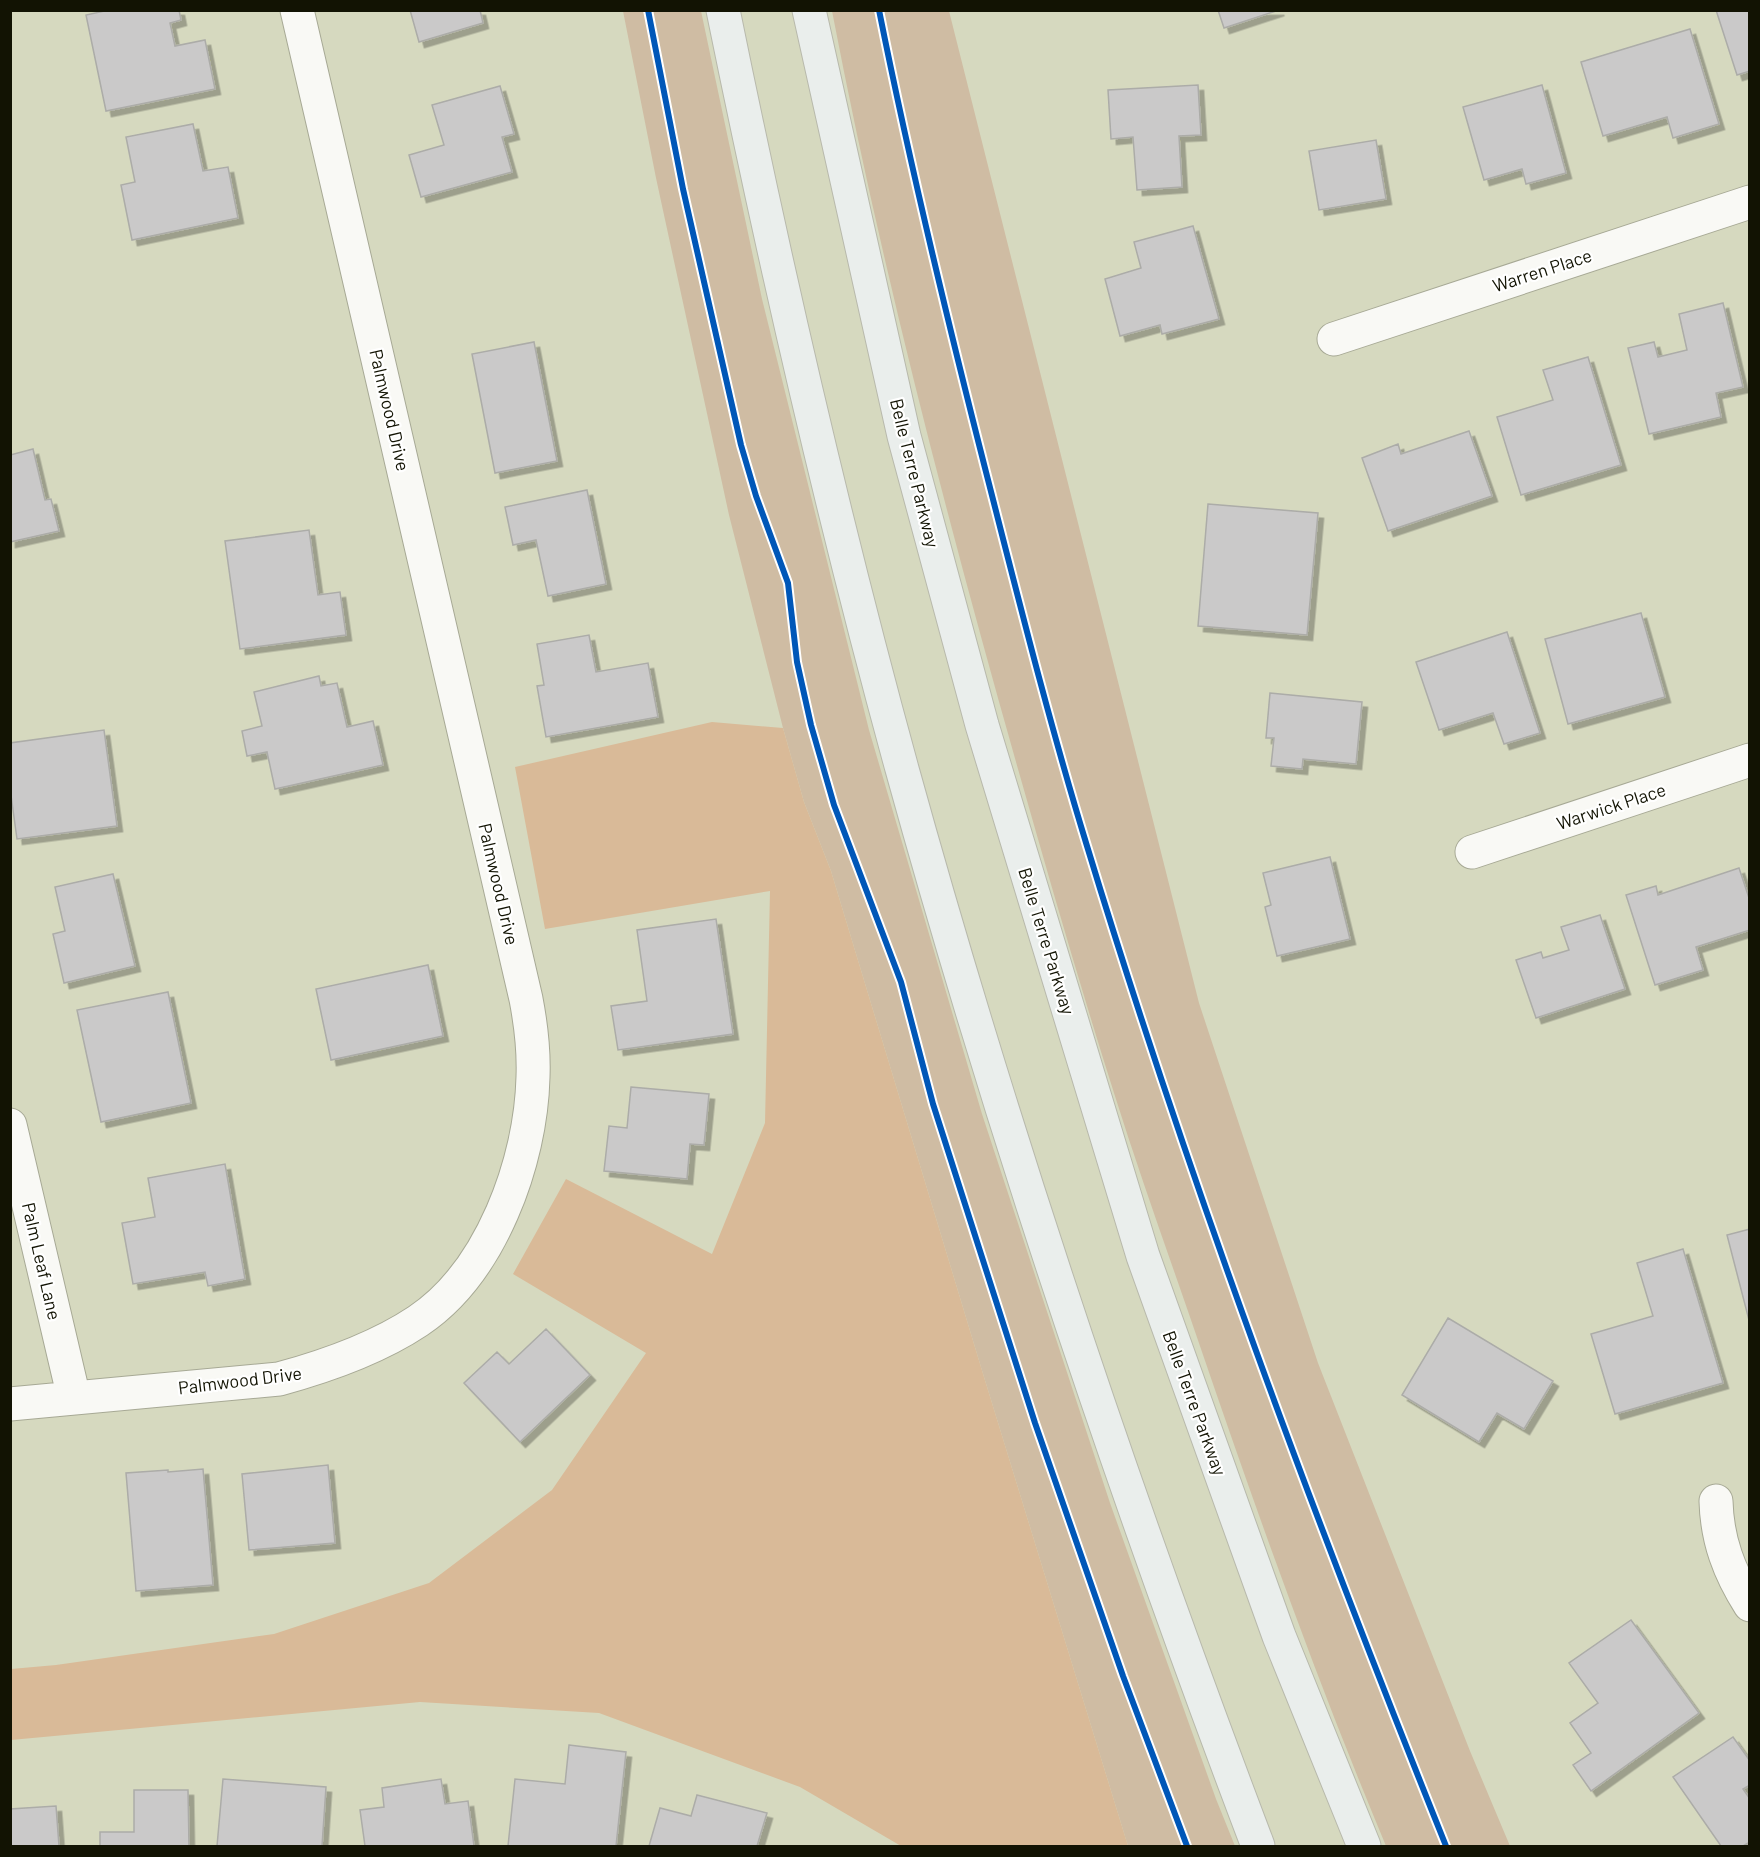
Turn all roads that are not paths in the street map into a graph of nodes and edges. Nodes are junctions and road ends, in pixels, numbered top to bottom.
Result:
1 (297, 10) edge
2 (723, 10) edge
3 (809, 10) edge
4 (1749, 202) edge
5 (1334, 339) dead end
6 (1749, 760) edge
7 (1472, 852) dead end
8 (10, 1125) edge
9 (74, 1398) junction
10 (10, 1404) edge
11 (1716, 1501) dead end
12 (1749, 1605) edge
13 (1258, 1846) edge
14 (1364, 1846) edge

1 - 9 street, Palmwood Drive
2 - 13 main road
3 - 14 main road, Belle Terre Parkway
4 - 5 street, Warren Place
6 - 7 street, Warwick Place
8 - 9 street, Palm Leaf Lane
9 - 10 street, Palmwood Drive
11 - 12 street

